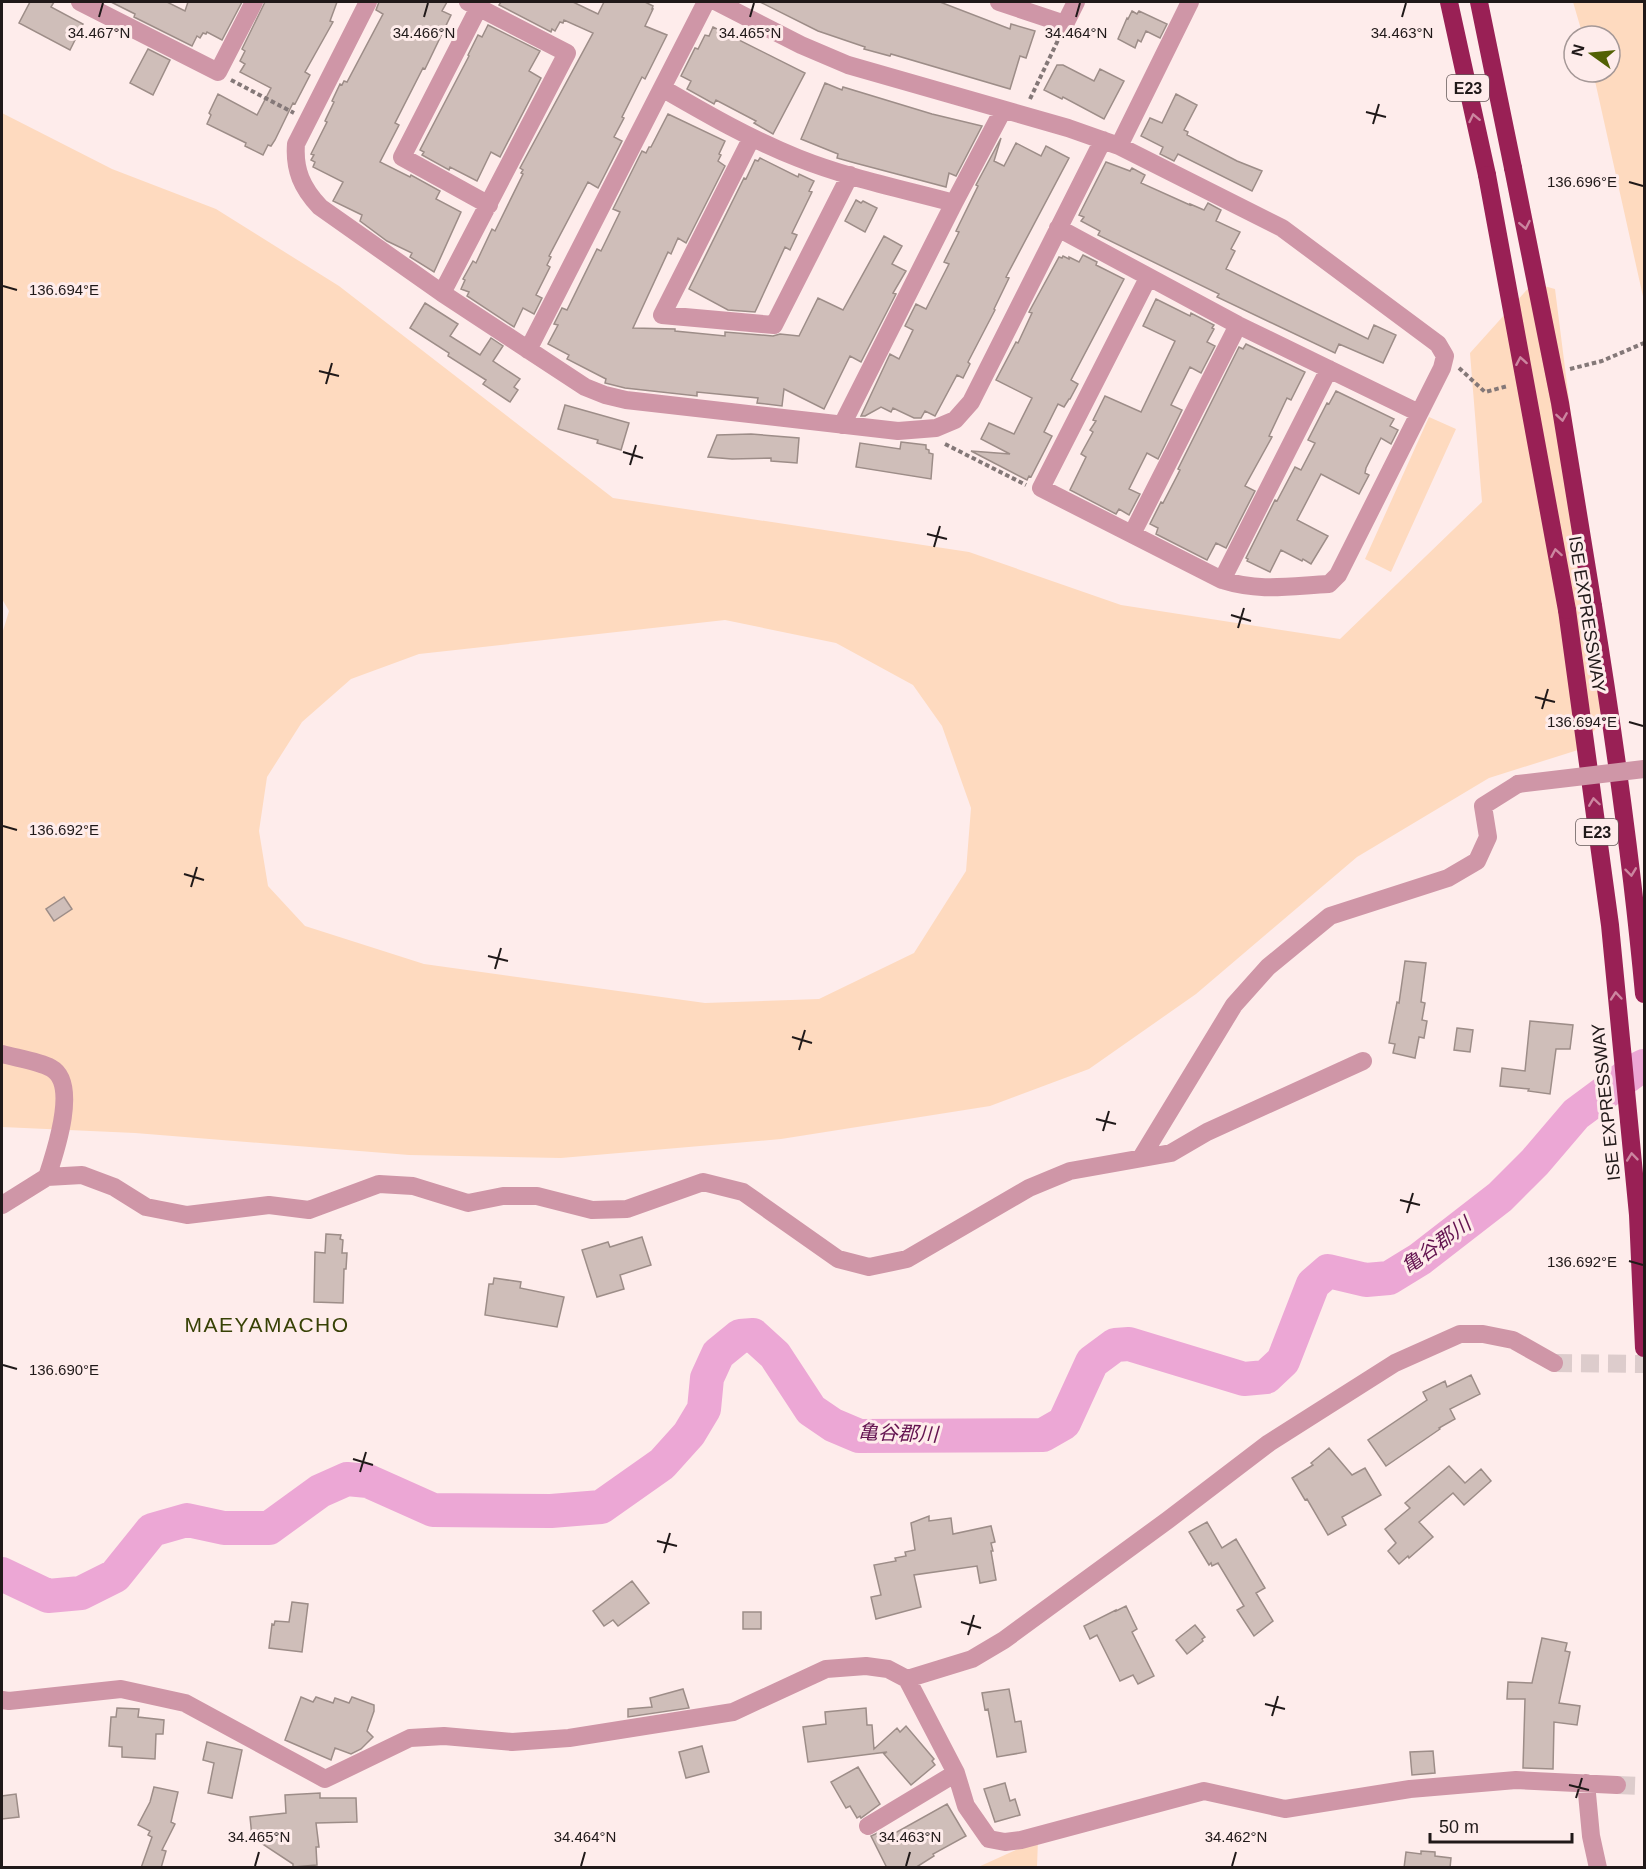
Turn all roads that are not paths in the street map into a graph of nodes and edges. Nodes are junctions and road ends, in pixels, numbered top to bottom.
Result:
1 (80, 2) edge
2 (254, 2) edge
3 (368, 2) edge
4 (717, 2) edge
5 (999, 2) edge
6 (1076, 2) edge
7 (1190, 2) edge
8 (1449, 2) edge
9 (1479, 2) edge
10 (473, 4) edge
11 (662, 88) junction
12 (1003, 110) junction
13 (751, 139) junction
14 (1111, 143) junction
15 (850, 175) junction
16 (954, 202) junction
17 (489, 205) junction
18 (1058, 228) junction
19 (1148, 278) junction
20 (442, 293) junction
21 (1238, 325) junction
22 (528, 350) junction
23 (1329, 369) junction
24 (1419, 413) junction
25 (842, 425) junction
26 (1132, 534) junction
27 (1222, 579) junction
28 (1644, 769) edge
29 (1644, 994) edge
30 (2, 1054) edge
31 (1363, 1061) dead end
32 (1141, 1158) junction
33 (47, 1177) junction
34 (2, 1205) edge
35 (1644, 1348) edge
36 (1554, 1363) tunnel mouth
37 (907, 1679) junction
38 (2, 1700) edge
39 (956, 1773) junction
40 (1586, 1783) junction
41 (1617, 1785) tunnel mouth
42 (868, 1826) dead end
43 (1598, 1868) edge

1 - 2 street
3 - 20 street
4 - 11 street
4 - 12 street
5 - 6 street
7 - 14 street
35 -> 8 highway, ISE EXPRESSWAY / E23, bridge
9 -> 29 highway, ISE EXPRESSWAY / E23, bridge
10 - 17 street
10 - 17 street
11 - 13 street
11 - 22 street
12 - 14 street
12 - 16 street
13 - 15 street
13 - 15 street
14 - 18 street
14 - 24 street
15 - 16 street
16 - 25 street
17 - 20 street
18 - 19 street
18 - 25 street
19 - 21 street
19 - 26 street
20 - 22 street
21 - 23 street
21 - 26 street
22 - 25 street
23 - 24 street
23 - 27 street
24 - 27 street
26 - 27 street
28 - 32 street, bridge
30 - 33 street
31 - 32 street
32 - 33 street
33 - 34 street
36 - 37 street
37 - 38 street
37 - 39 street
39 - 40 street
39 - 42 street
40 - 41 street
40 - 43 street

